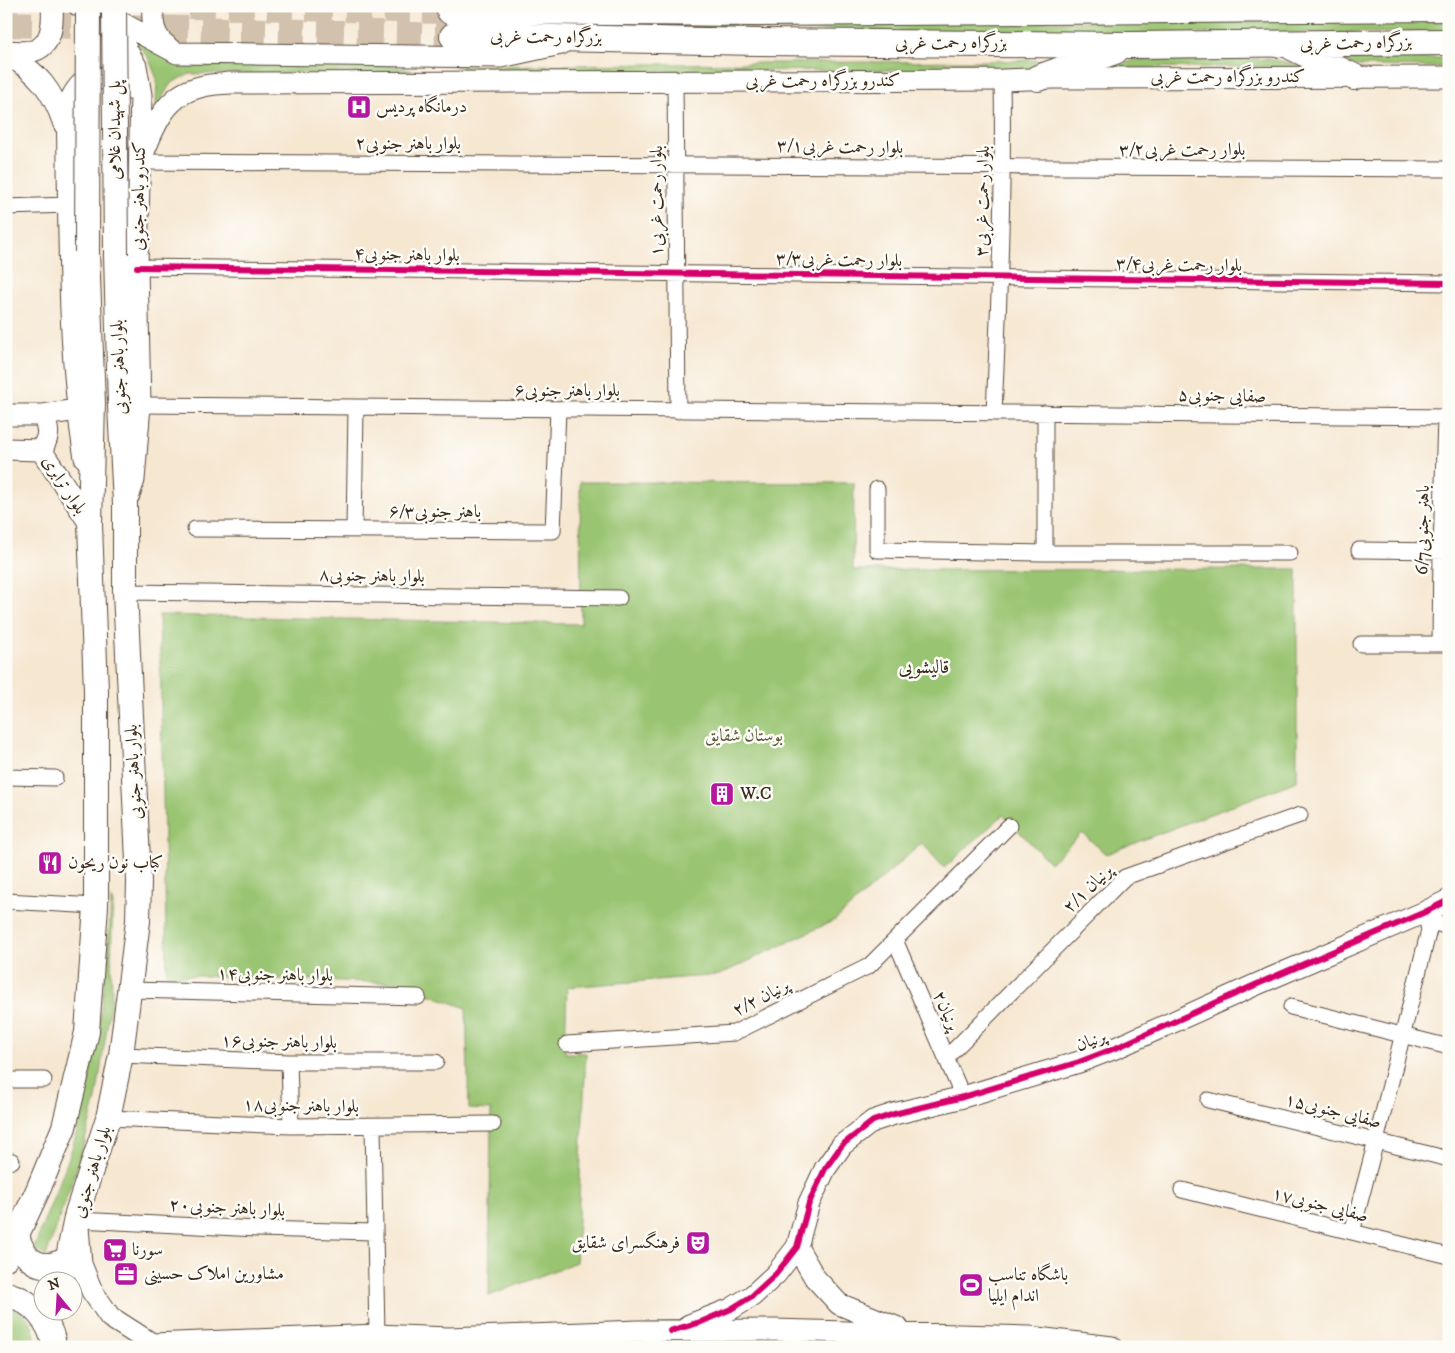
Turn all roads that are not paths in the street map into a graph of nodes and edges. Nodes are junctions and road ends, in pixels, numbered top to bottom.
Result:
1 (52, 6) edge
2 (79, 6) edge
3 (88, 6) edge
4 (99, 6) edge
5 (114, 6) edge
6 (153, 6) edge
7 (770, 6) edge
8 (1449, 8) edge
9 (1037, 9) edge
10 (1120, 9) edge
11 (799, 12) junction
12 (593, 38) junction
13 (1449, 42) edge
14 (1286, 44) junction
15 (1132, 45) junction
16 (6, 51) edge
17 (177, 53) junction
18 (6, 55) edge
19 (386, 57) junction
20 (1354, 77) junction
21 (1449, 77) edge
22 (1038, 78) junction
23 (1002, 80) junction
24 (456, 82) junction
25 (675, 82) junction
26 (140, 95) junction
27 (67, 134) junction
28 (140, 162) junction
29 (676, 164) junction
30 (1003, 168) junction
31 (1449, 170) edge
32 (69, 206) junction
33 (6, 207) edge
34 (87, 252) joint
35 (116, 254) joint
36 (137, 267) junction
37 (677, 272) junction
38 (1000, 278) junction
39 (1449, 283) edge
40 (140, 405) junction
41 (356, 408) junction
42 (77, 410) junction
43 (558, 410) junction
44 (678, 410) junction
45 (994, 413) junction
46 (1045, 413) junction
47 (6, 415) edge
48 (43, 415) junction
49 (1447, 417) edge
50 (6, 450) edge
51 (41, 450) junction
52 (90, 488) junction
53 (877, 489) dead end
54 (125, 504) junction
55 (90, 524) junction
56 (195, 529) dead end
57 (354, 530) junction
58 (1360, 550) dead end
59 (1445, 550) edge
60 (1045, 553) junction
61 (1290, 553) dead end
62 (125, 592) junction
63 (619, 598) dead end
64 (1362, 644) dead end
65 (1445, 644) edge
66 (6, 777) edge
67 (55, 778) dead end
68 (1300, 815) dead end
69 (1010, 826) dead end
70 (1449, 900) edge
71 (6, 901) edge
72 (96, 906) junction
73 (1425, 912) junction
74 (1449, 926) edge
75 (895, 940) junction
76 (130, 990) junction
77 (418, 997) dead end
78 (1291, 1007) dead end
79 (1403, 1035) junction
80 (567, 1044) dead end
81 (1449, 1047) edge
82 (121, 1055) junction
83 (946, 1058) junction
84 (289, 1062) junction
85 (436, 1062) dead end
86 (6, 1080) edge
87 (44, 1080) dead end
88 (963, 1097) junction
89 (1208, 1100) dead end
90 (108, 1118) junction
91 (493, 1124) dead end
92 (291, 1126) junction
93 (372, 1126) junction
94 (1376, 1141) junction
95 (1449, 1159) edge
96 (1182, 1190) dead end
97 (78, 1216) junction
98 (374, 1232) junction
99 (1352, 1232) junction
100 (17, 1235) junction
101 (797, 1247) junction
102 (1449, 1256) edge
103 (6, 1258) edge
104 (64, 1270) edge
105 (6, 1294) edge
106 (32, 1307) edge
107 (50, 1320) edge
108 (670, 1331) junction
109 (909, 1333) junction
110 (377, 1335) junction
111 (448, 1342) edge
112 (54, 1347) edge
113 (1112, 1347) edge

1 - 16 main road
2 - 26 main road, کندرو باهنر جنوبی
3 - 34 main road, پل شهیدان غلامی, bridge
4 - 17 main road
5 - 35 main road, پل شهیدان غلامی, bridge
6 - 17 main road
7 - 11 highway
8 - 10 highway, بزرگراه رحمت غربی
9 - 10 highway, بزرگراه رحمت غربی
9 - 11 highway, بزرگراه رحمت غربی
11 - 12 highway, بزرگراه رحمت غربی
12 - 15 highway, بزرگراه رحمت غربی
12 - 19 main road
13 - 14 highway, بزرگراه رحمت غربی
14 - 15 highway, بزرگراه رحمت غربی
14 - 20 highway
15 - 22 highway
17 - 19 main road
18 - 27 main road
19 - 24 main road
20 - 21 main road, کندرو بزرگراه رحمت غربی
20 - 22 main road, کندرو بزرگراه رحمت غربی
22 - 23 main road, کندرو بزرگراه رحمت غربی
23 - 25 main road, کندرو بزرگراه رحمت غربی
23 - 30 street, بلوار رحمت غربی۳
24 - 25 main road, کندرو بزرگراه رحمت غربی
24 - 28 main road, کندرو بزرگراه رحمت غربی
25 - 29 street, بلوار رحمت غربی۱
26 - 27 main road
26 - 28 main road, کندرو باهنر جنوبی
27 - 32 main road
28 - 29 street, بلوار باهنر جنوبی۲
28 - 36 main road, کندرو باهنر جنوبی
29 - 30 street, بلوار رحمت غربی۳/۱
29 - 37 street, بلوار رحمت غربی۱
30 - 31 street, بلوار رحمت غربی۳/۲
30 - 38 street, بلوار رحمت غربی۳
32 - 33 street
32 - 42 main road
34 - 52 main road, بلوار باهنر جنوبی
35 - 54 main road, بلوار باهنر جنوبی
36 - 37 street, بلوار باهنر جنوبی۴
36 - 40 main road, کندرو باهنر جنوبی
37 - 38 street, بلوار رحمت غربی۳/۳
37 - 44 street, بلوار رحمت غربی۱
38 - 39 street, بلوار رحمت غربی۳/۴
38 - 45 street, بلوار رحمت غربی۳
40 - 41 street, بلوار باهنر جنوبی۶
40 - 54 main road, کندرو باهنر جنوبی
41 - 43 street, بلوار باهنر جنوبی۶
41 - 57 street
42 - 48 main road
42 - 52 main road
43 - 44 street, بلوار باهنر جنوبی۶
43 - 57 street, ۶/۳باهنر جنوبی
44 - 45 street, بلوار باهنر جنوبی۶
45 - 46 street, صفایی جنوبی۵
46 - 49 street, صفایی جنوبی۵
46 - 60 street
47 - 48 main road
48 - 51 main road
49 - 59 street, 6/7باهنر جنوبی
50 - 51 main road, بلوار ترابری
51 - 55 main road, بلوار ترابری
52 - 55 main road, بلوار باهنر جنوبی
53 - 60 street
54 - 62 main road, بلوار باهنر جنوبی
55 - 72 main road, بلوار باهنر جنوبی
56 - 57 street, ۶/۳باهنر جنوبی
58 - 59 street
59 - 65 street, 6/7باهنر جنوبی
60 - 61 street
62 - 63 street, ۸بلوار باهنر جنوبی
62 - 76 main road, بلوار باهنر جنوبی
64 - 65 street
66 - 67 street
68 - 83 street, پرنیان ۲/۱
69 - 75 street, پرنیان ۲/۲
70 - 73 main road, پرنیان
71 - 72 street
72 - 100 main road, بلوار باهنر جنوبی
73 - 74 street
73 - 79 street
73 - 88 main road, پرنیان
75 - 80 street, پرنیان ۲/۲
75 - 83 street, پرنیان۲
76 - 77 street, بلوار باهنر جنوبی۱۴
76 - 82 main road, بلوار باهنر جنوبی
78 - 79 street
79 - 81 street
79 - 94 street
82 - 84 street, بلوار باهنر جنوبی۱۶
82 - 90 main road, بلوار باهنر جنوبی
83 - 88 street, پرنیان۲
84 - 85 street, بلوار باهنر جنوبی۱۶
84 - 92 street
86 - 87 street
88 - 101 main road, پرنیان
89 - 94 street, صفایی جنوبی۱۵
90 - 92 street, ۱۸بلوار باهنر جنوبی
90 - 97 main road, بلوار باهنر جنوبی
91 - 93 street, ۱۸بلوار باهنر جنوبی
92 - 93 street, ۱۸بلوار باهنر جنوبی
93 - 98 street
94 - 95 street, صفایی جنوبی۱۵
94 - 99 street
96 - 99 street, صفایی جنوبی۱۷
97 - 98 street, بلوار باهنر جنوبی۲۰
97 - 104 main road, بلوار باهنر جنوبی
97 - 110 main road
98 - 110 street
99 - 102 street, صفایی جنوبی۱۷
100 - 103 main road, بلوار باهنر جنوبی
100 - 104 main road
101 - 108 main road
101 - 109 main road
105 - 106 main road
107 - 112 main road
108 - 109 main road
108 - 111 main road
109 - 113 main road
110 - 111 main road

